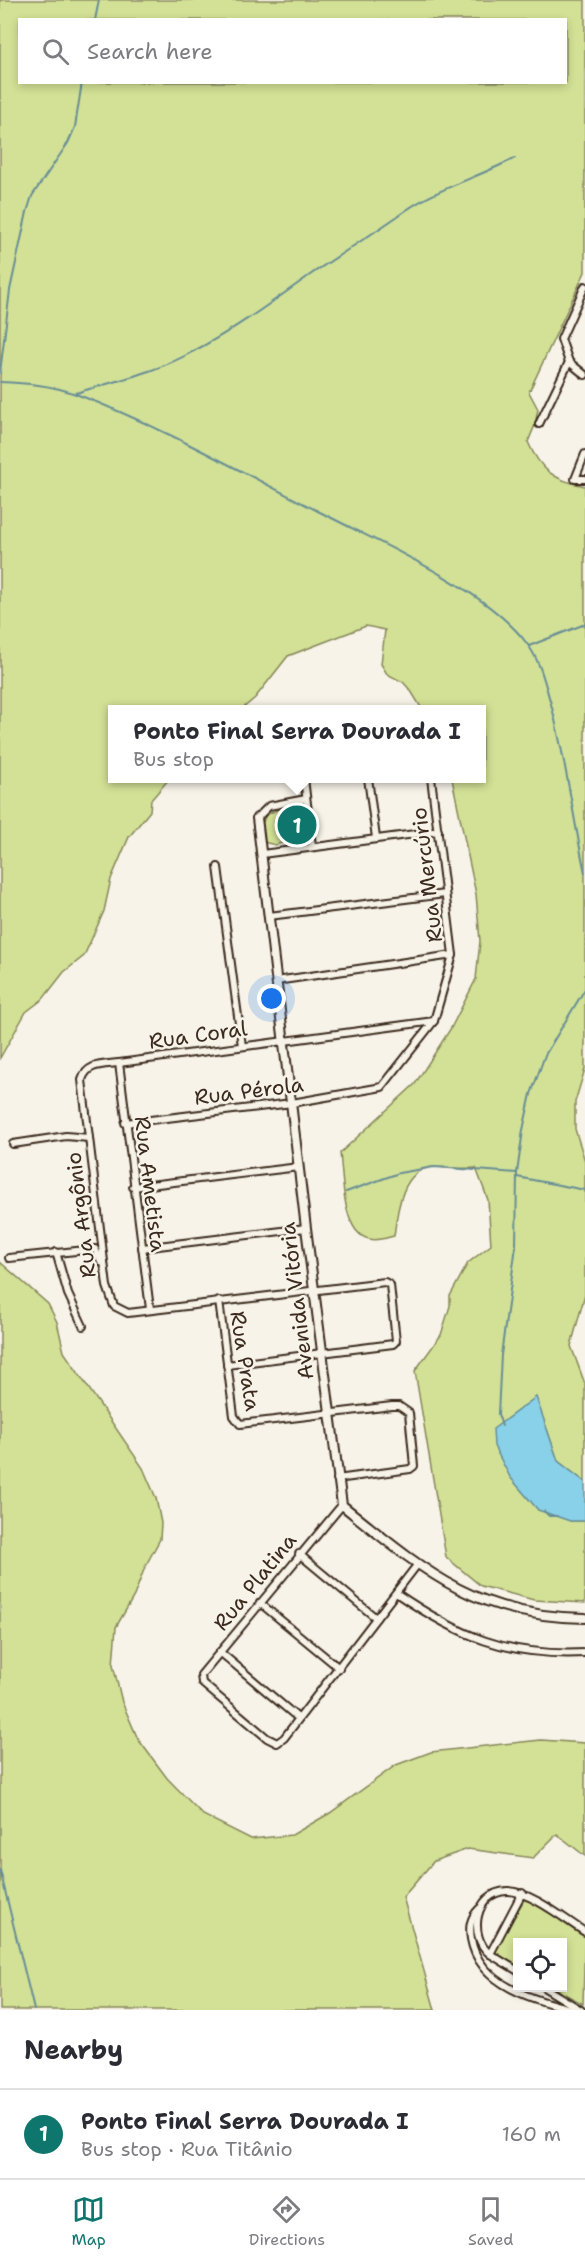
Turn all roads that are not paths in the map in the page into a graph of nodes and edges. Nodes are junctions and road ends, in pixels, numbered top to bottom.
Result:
1 (585, 286) edge
2 (569, 362) junction
3 (585, 375) edge
4 (539, 424) dead end
5 (585, 454) edge
6 (585, 479) edge
7 (304, 783) edge
8 (369, 783) edge
9 (432, 783) edge
10 (306, 799) junction
11 (257, 818) joint
12 (438, 831) junction
13 (376, 838) junction
14 (312, 846) junction
15 (262, 854) junction
16 (218, 867) dead end
17 (445, 894) junction
18 (268, 916) junction
19 (453, 955) junction
20 (276, 981) junction
21 (434, 1021) junction
22 (284, 1041) junction
23 (242, 1046) junction
24 (119, 1063) junction
25 (82, 1080) joint
26 (377, 1089) joint
27 (292, 1103) junction
28 (125, 1123) junction
29 (89, 1138) junction
30 (13, 1144) dead end
31 (299, 1167) junction
32 (133, 1187) junction
33 (306, 1228) junction
34 (142, 1248) junction
35 (56, 1252) junction
36 (9, 1258) dead end
37 (107, 1286) junction
38 (314, 1291) junction
39 (219, 1301) junction
40 (150, 1309) junction
41 (83, 1326) dead end
42 (321, 1352) junction
43 (227, 1365) junction
44 (329, 1414) junction
45 (337, 1479) junction
46 (342, 1505) junction
47 (299, 1554) junction
48 (417, 1565) junction
49 (396, 1593) junction
50 (260, 1603) junction
51 (376, 1618) junction
52 (585, 1618) edge
53 (220, 1652) junction
54 (585, 1653) edge
55 (339, 1668) junction
56 (298, 1718) junction
57 (522, 1893) junction
58 (480, 1909) junction
59 (585, 1932) edge
60 (490, 1954) junction
61 (513, 1968) edge
62 (552, 1992) edge
63 (575, 2010) edge
64 (581, 2010) edge

1 - 2 street
2 - 3 street
2 - 4 street
5 - 6 street
7 - 10 street
8 - 13 street
9 - 12 street, Rua Mercúrio
10 - 11 street
10 - 14 street
11 - 15 street, Avenida Vitória
12 - 13 street
12 - 17 street, Rua Mercúrio
13 - 14 street
14 - 15 street
15 - 18 street, Avenida Vitória
16 - 23 street
17 - 18 street
17 - 19 street, Rua Mercúrio
18 - 20 street, Avenida Vitória
19 - 20 street
19 - 21 street, Rua Mercúrio
20 - 22 street, Avenida Vitória
21 - 22 street, Rua Coral
21 - 26 street, Rua Mercúrio
22 - 23 street, Rua Coral
22 - 27 street, Avenida Vitória
23 - 24 street, Rua Coral
24 - 25 street, Rua Coral
24 - 28 street, Rua Ametista
25 - 29 street, Rua Argônio
26 - 27 street, Rua Pérola
27 - 28 street, Rua Pérola
27 - 31 street, Avenida Vitória
28 - 32 street, Rua Ametista
29 - 30 street
29 - 37 street, Rua Argônio
31 - 32 street
31 - 33 street, Avenida Vitória
32 - 34 street, Rua Ametista
33 - 34 street
33 - 38 street, Avenida Vitória
34 - 40 street, Rua Ametista
35 - 36 street
35 - 37 street
35 - 41 street
37 - 40 street, Rua Argônio
38 - 39 street, Rua Argônio
38 - 42 street, Avenida Vitória
38 - 42 street, Rua Argônio
39 - 40 street, Rua Argônio
39 - 43 street, Rua Prata
42 - 43 street
42 - 44 street, Avenida Vitória
43 - 44 street, Rua Prata
44 - 45 street, Avenida Vitória
44 - 45 street
45 - 46 street, Avenida Vitória
46 - 47 street, Rua Platina
46 - 48 street
47 - 50 street, Rua Platina
47 - 51 street
48 - 49 street
48 - 52 street
49 - 51 street
49 - 54 street
50 - 53 street, Rua Platina
50 - 55 street
51 - 55 street
53 - 56 street
53 - 56 street, Rua Platina
55 - 56 street
57 - 58 street
57 - 59 street
57 - 60 street
58 - 60 street
58 - 63 street
60 - 61 street
62 - 64 street

